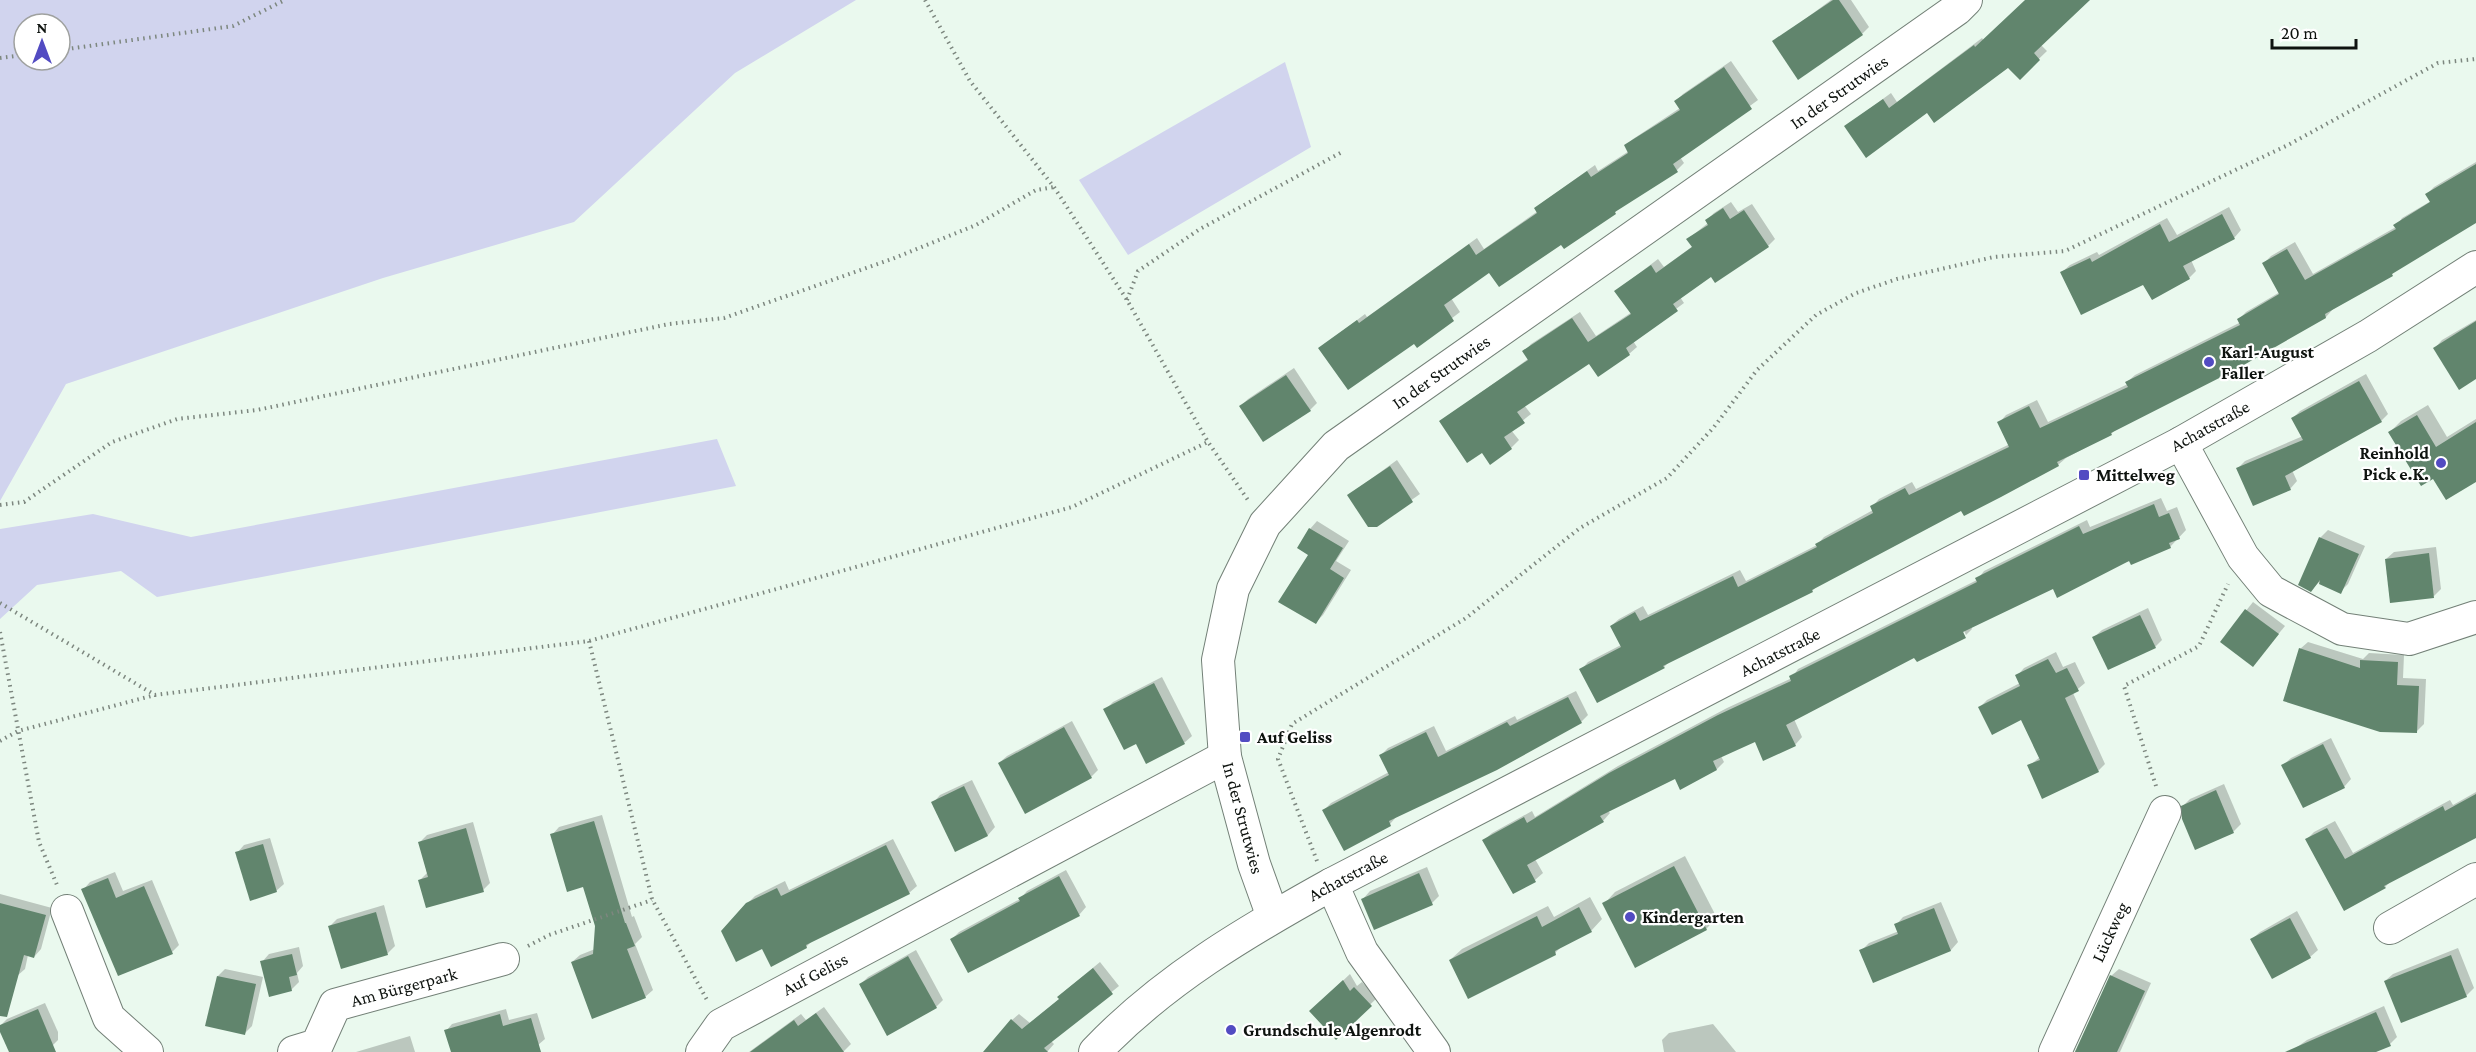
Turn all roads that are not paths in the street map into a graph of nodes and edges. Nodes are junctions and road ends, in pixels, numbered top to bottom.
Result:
1 (1966, 0) edge
2 (2476, 267) edge
3 (2181, 443) junction
4 (2476, 618) edge
5 (1225, 757) junction
6 (2164, 812) road end
7 (2476, 879) edge
8 (1332, 884) junction
9 (67, 911) road end
10 (1273, 917) junction
11 (2390, 928) dead end
12 (503, 959) road end
13 (147, 1052) edge
14 (294, 1052) edge
15 (702, 1052) edge
16 (1095, 1052) edge
17 (1434, 1052) edge
18 (2055, 1052) edge

1 - 5 street, In der Strutwies
2 - 3 street, Achatstraße
3 - 4 street
3 - 8 street, Achatstraße
5 - 10 street, In der Strutwies
5 - 15 street, Auf Geliss
6 - 18 street, Lückweg
7 - 11 street
8 - 10 street, Achatstraße
8 - 17 street
9 - 13 street
10 - 16 street, Achatstraße
12 - 14 street, Am Bürgerpark

